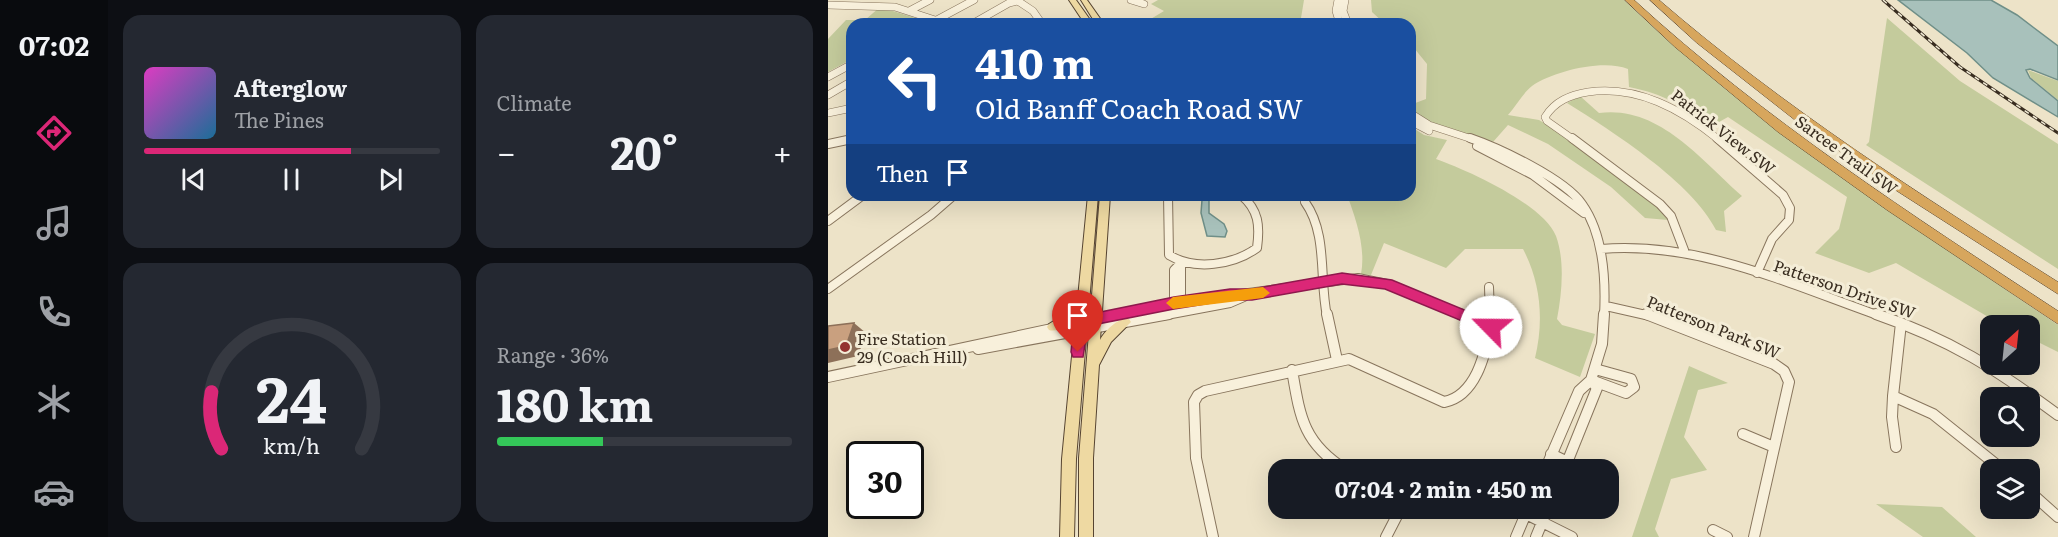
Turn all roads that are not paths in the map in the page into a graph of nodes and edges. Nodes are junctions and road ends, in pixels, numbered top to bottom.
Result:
1 (930, 0) edge
2 (974, 0) edge
3 (1072, 0) edge
4 (1084, 0) edge
5 (1131, 0) edge
6 (1338, 0) edge
7 (1345, 0) edge
8 (1629, 0) edge
9 (1654, 0) edge
10 (1144, 4) dead end
11 (828, 5) edge
12 (909, 11) junction
13 (1339, 11) junction
14 (924, 18) edge
15 (940, 18) edge
16 (983, 18) edge
17 (1037, 18) edge
18 (1085, 18) edge
19 (1096, 18) edge
20 (1340, 18) edge
21 (1344, 18) edge
22 (846, 67) edge
23 (828, 77) edge
24 (846, 82) edge
25 (846, 84) edge
26 (828, 95) edge
27 (846, 109) edge
28 (828, 113) edge
29 (1416, 117) edge
30 (1416, 124) edge
31 (846, 141) edge
32 (846, 144) edge
33 (828, 146) edge
34 (855, 201) edge
35 (947, 201) edge
36 (1092, 201) edge
37 (1105, 201) edge
38 (1168, 201) edge
39 (1247, 201) edge
40 (1305, 202) dead end
41 (1587, 215) junction
42 (828, 221) edge
43 (1601, 249) junction
44 (1684, 250) junction
45 (1181, 263) junction
46 (1757, 273) junction
47 (1321, 282) junction
48 (1489, 287) dead end
49 (828, 289) edge
50 (2058, 289) edge
51 (1083, 298) junction
52 (1178, 306) junction
53 (1605, 306) junction
54 (2058, 318) edge
55 (1125, 322) junction
56 (1096, 323) junction
57 (1901, 323) junction
58 (1081, 326) junction
59 (1053, 327) junction
60 (1491, 327) junction
61 (965, 350) junction
62 (1337, 360) junction
63 (1093, 365) junction
64 (1292, 370) junction
65 (1593, 375) junction
66 (828, 378) edge
67 (1893, 396) junction
68 (2058, 415) edge
69 (1743, 434) dead end
70 (1774, 447) junction
71 (1896, 447) dead end
72 (1551, 454) junction
73 (1330, 459) edge
74 (1549, 459) edge
75 (1557, 459) edge
76 (1569, 459) edge
77 (1988, 459) edge
78 (2040, 501) edge
79 (1066, 507) junction
80 (2058, 517) edge
81 (1395, 519) edge
82 (1524, 519) edge
83 (1538, 519) edge
84 (1543, 519) edge
85 (1542, 522) junction
86 (1713, 530) dead end
87 (1060, 537) edge
88 (1066, 537) edge
89 (1086, 537) edge
90 (1213, 537) edge
91 (1386, 537) edge
92 (1516, 537) edge
93 (1536, 537) edge
94 (1572, 537) edge
95 (1727, 537) edge
96 (1754, 537) edge

1 - 12 street
2 - 15 street
3 - 18 main road
4 - 19 main road
5 - 10 street
6 - 13 street
7 - 13 street
8 - 54 highway, Sarcee Trail SW
9 - 50 highway, Sarcee Trail SW
11 - 12 street
12 - 14 street
13 - 20 street
13 - 21 street
16 - 17 street
22 - 23 street
23 - 24 street
25 - 26 street
27 - 28 street
29 - 41 street
30 - 41 street
31 - 33 street
32 - 33 street
34 - 42 street
35 - 49 street
36 - 51 main road
37 - 56 main road
38 - 45 street
39 - 45 street
40 - 47 street
41 - 43 street
43 - 44 street, Patterson Drive SW
43 - 53 street
44 - 46 street, Patterson Drive SW
44 - 46 street, Patrick View SW
45 - 52 street
46 - 57 street, Patterson Drive SW
47 - 52 street
47 - 60 street
47 - 62 street
48 - 60 street
51 - 58 main road
51 - 59 main road
52 - 55 street
52 - 56 street
53 - 65 street
53 - 70 street, Patterson Park SW
55 - 56 street
55 - 63 main road
56 - 58 street
56 - 63 main road
57 - 67 street
57 - 68 street, Patterson Drive SW
58 - 59 street
58 - 61 street
58 - 79 main road
59 - 61 street
60 - 62 street
61 - 66 street
62 - 64 street
63 - 89 main road
64 - 73 street
64 - 90 street
65 - 72 street
65 - 76 street
67 - 71 street
67 - 77 street
69 - 70 street
70 - 96 street, Patterson Park SW
72 - 74 street
72 - 75 street
78 - 80 street
79 - 87 main road
79 - 88 main road
81 - 91 street
82 - 92 street
83 - 85 street
84 - 85 street
85 - 93 street
85 - 94 street
86 - 95 street

